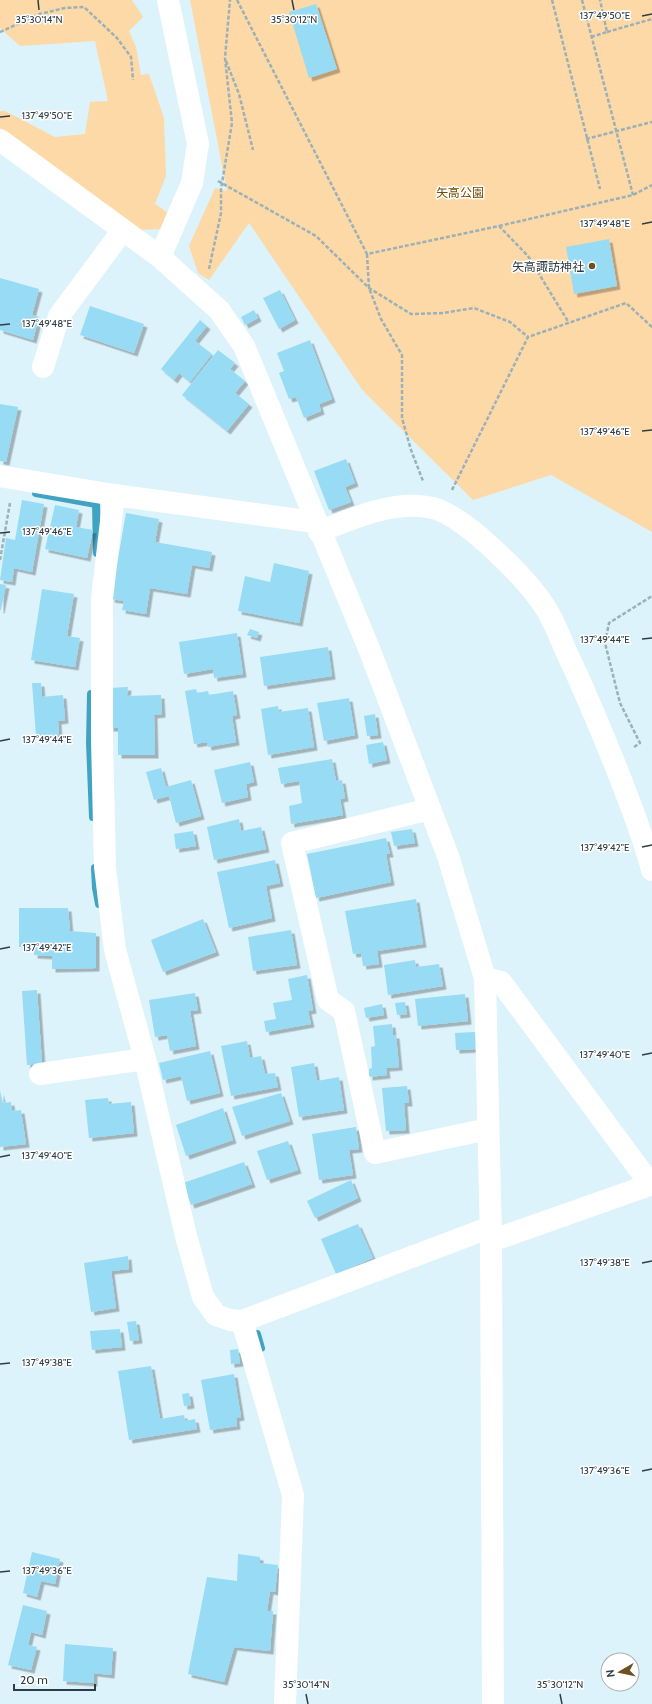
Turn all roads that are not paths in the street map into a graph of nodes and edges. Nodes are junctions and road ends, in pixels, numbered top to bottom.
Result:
1 (168, 0) edge
2 (0, 140) edge
3 (123, 230) junction
4 (160, 257) junction
5 (43, 367) dead end
6 (8, 477) edge
7 (114, 495) junction
8 (317, 527) junction
9 (430, 809) junction
10 (652, 870) edge
11 (485, 978) junction
12 (145, 1059) junction
13 (40, 1074) dead end
14 (488, 1129) junction
15 (651, 1185) edge
16 (491, 1234) junction
17 (242, 1321) junction
18 (285, 1704) edge
19 (493, 1704) edge

1 - 4 street
2 - 3 street
3 - 4 street
3 - 5 street
4 - 8 street
6 - 7 street
7 - 8 street
7 - 12 street
8 - 9 street
8 - 10 street
9 - 11 street
9 - 14 street
11 - 14 street
11 - 15 street
12 - 13 street
12 - 17 street
14 - 16 street
15 - 16 street
16 - 17 street
16 - 19 street
17 - 18 street

